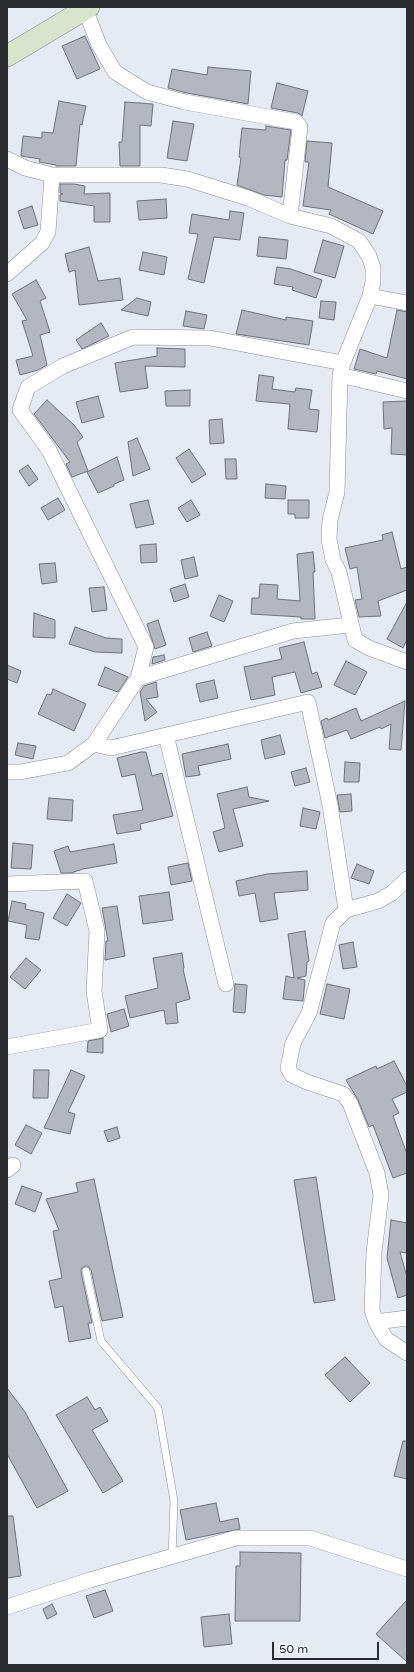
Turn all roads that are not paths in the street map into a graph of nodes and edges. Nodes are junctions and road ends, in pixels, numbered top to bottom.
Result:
1 (87, 8) edge
2 (7, 56) edge
3 (7, 159) edge
4 (52, 175) junction
5 (290, 216) junction
6 (7, 274) edge
7 (370, 296) junction
8 (407, 303) edge
9 (342, 369) junction
10 (407, 391) edge
11 (350, 625) junction
12 (407, 662) edge
13 (138, 678) junction
14 (166, 735) junction
15 (94, 744) junction
16 (7, 772) edge
17 (407, 879) edge
18 (7, 884) edge
19 (346, 910) junction
20 (226, 984) dead end
21 (7, 1047) edge
22 (86, 1271) dead end
23 (407, 1318) edge
24 (376, 1322) junction
25 (407, 1353) edge
26 (172, 1557) junction
27 (407, 1569) edge
28 (7, 1607) edge

1 - 2 street
1 - 5 street
3 - 4 street
4 - 5 street
4 - 6 street
5 - 7 street
7 - 8 street
7 - 9 street
9 - 10 street
9 - 11 street
9 - 13 street
11 - 12 street
11 - 13 street
13 - 15 street
14 - 15 street
14 - 19 street
14 - 20 street
15 - 16 street
17 - 19 street
18 - 21 street
19 - 24 street
22 - 26 lane
23 - 24 street
24 - 25 street
26 - 27 street
26 - 28 street

